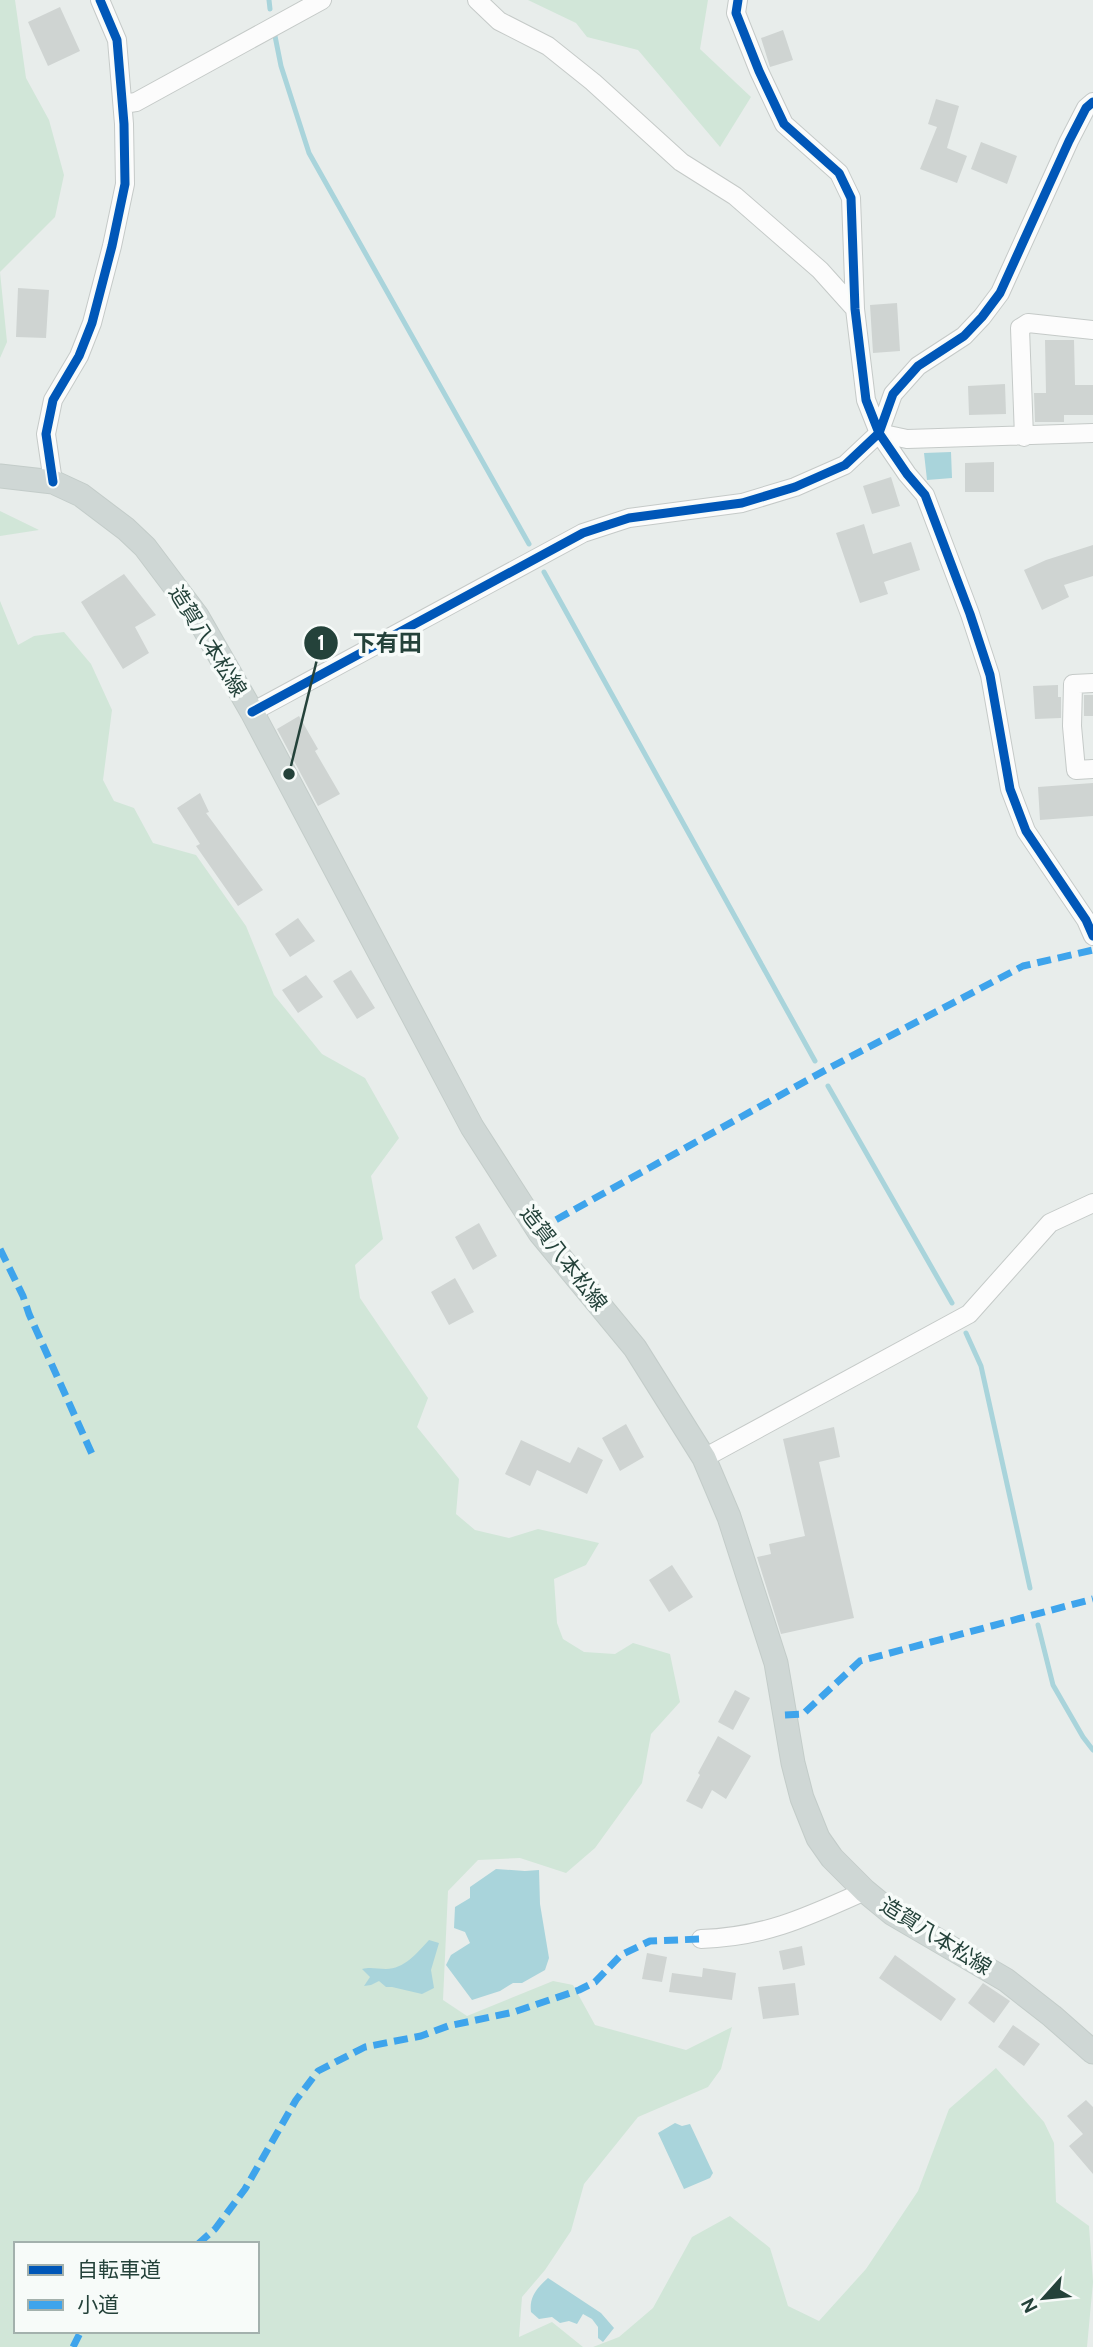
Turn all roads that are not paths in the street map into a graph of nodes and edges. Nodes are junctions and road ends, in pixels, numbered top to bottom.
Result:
1 (100, 0) edge
2 (322, 0) edge
3 (477, 0) edge
4 (738, 0) edge
5 (1093, 102) edge
6 (123, 104) junction
7 (855, 309) junction
8 (1093, 330) edge
9 (878, 433) junction
10 (1093, 433) edge
11 (1024, 437) junction
12 (0, 476) edge
13 (53, 482) junction
14 (1093, 683) edge
15 (251, 712) junction
16 (1093, 769) edge
17 (1093, 936) edge
18 (1092, 1207) edge
19 (704, 1458) junction
20 (865, 1891) junction
21 (701, 1940) dead end
22 (1093, 2052) edge

1 - 6 street
2 - 6 street
3 - 7 street
4 - 7 street
5 - 9 street
6 - 13 street
7 - 9 street
8 - 11 street
9 - 11 street
9 - 15 street
9 - 17 street
10 - 11 street
12 - 13 main road, 造賀八本松線
13 - 15 main road, 造賀八本松線
14 - 16 street
15 - 19 main road, 造賀八本松線
18 - 19 street
19 - 20 main road, 造賀八本松線
20 - 21 street
20 - 22 main road, 造賀八本松線

